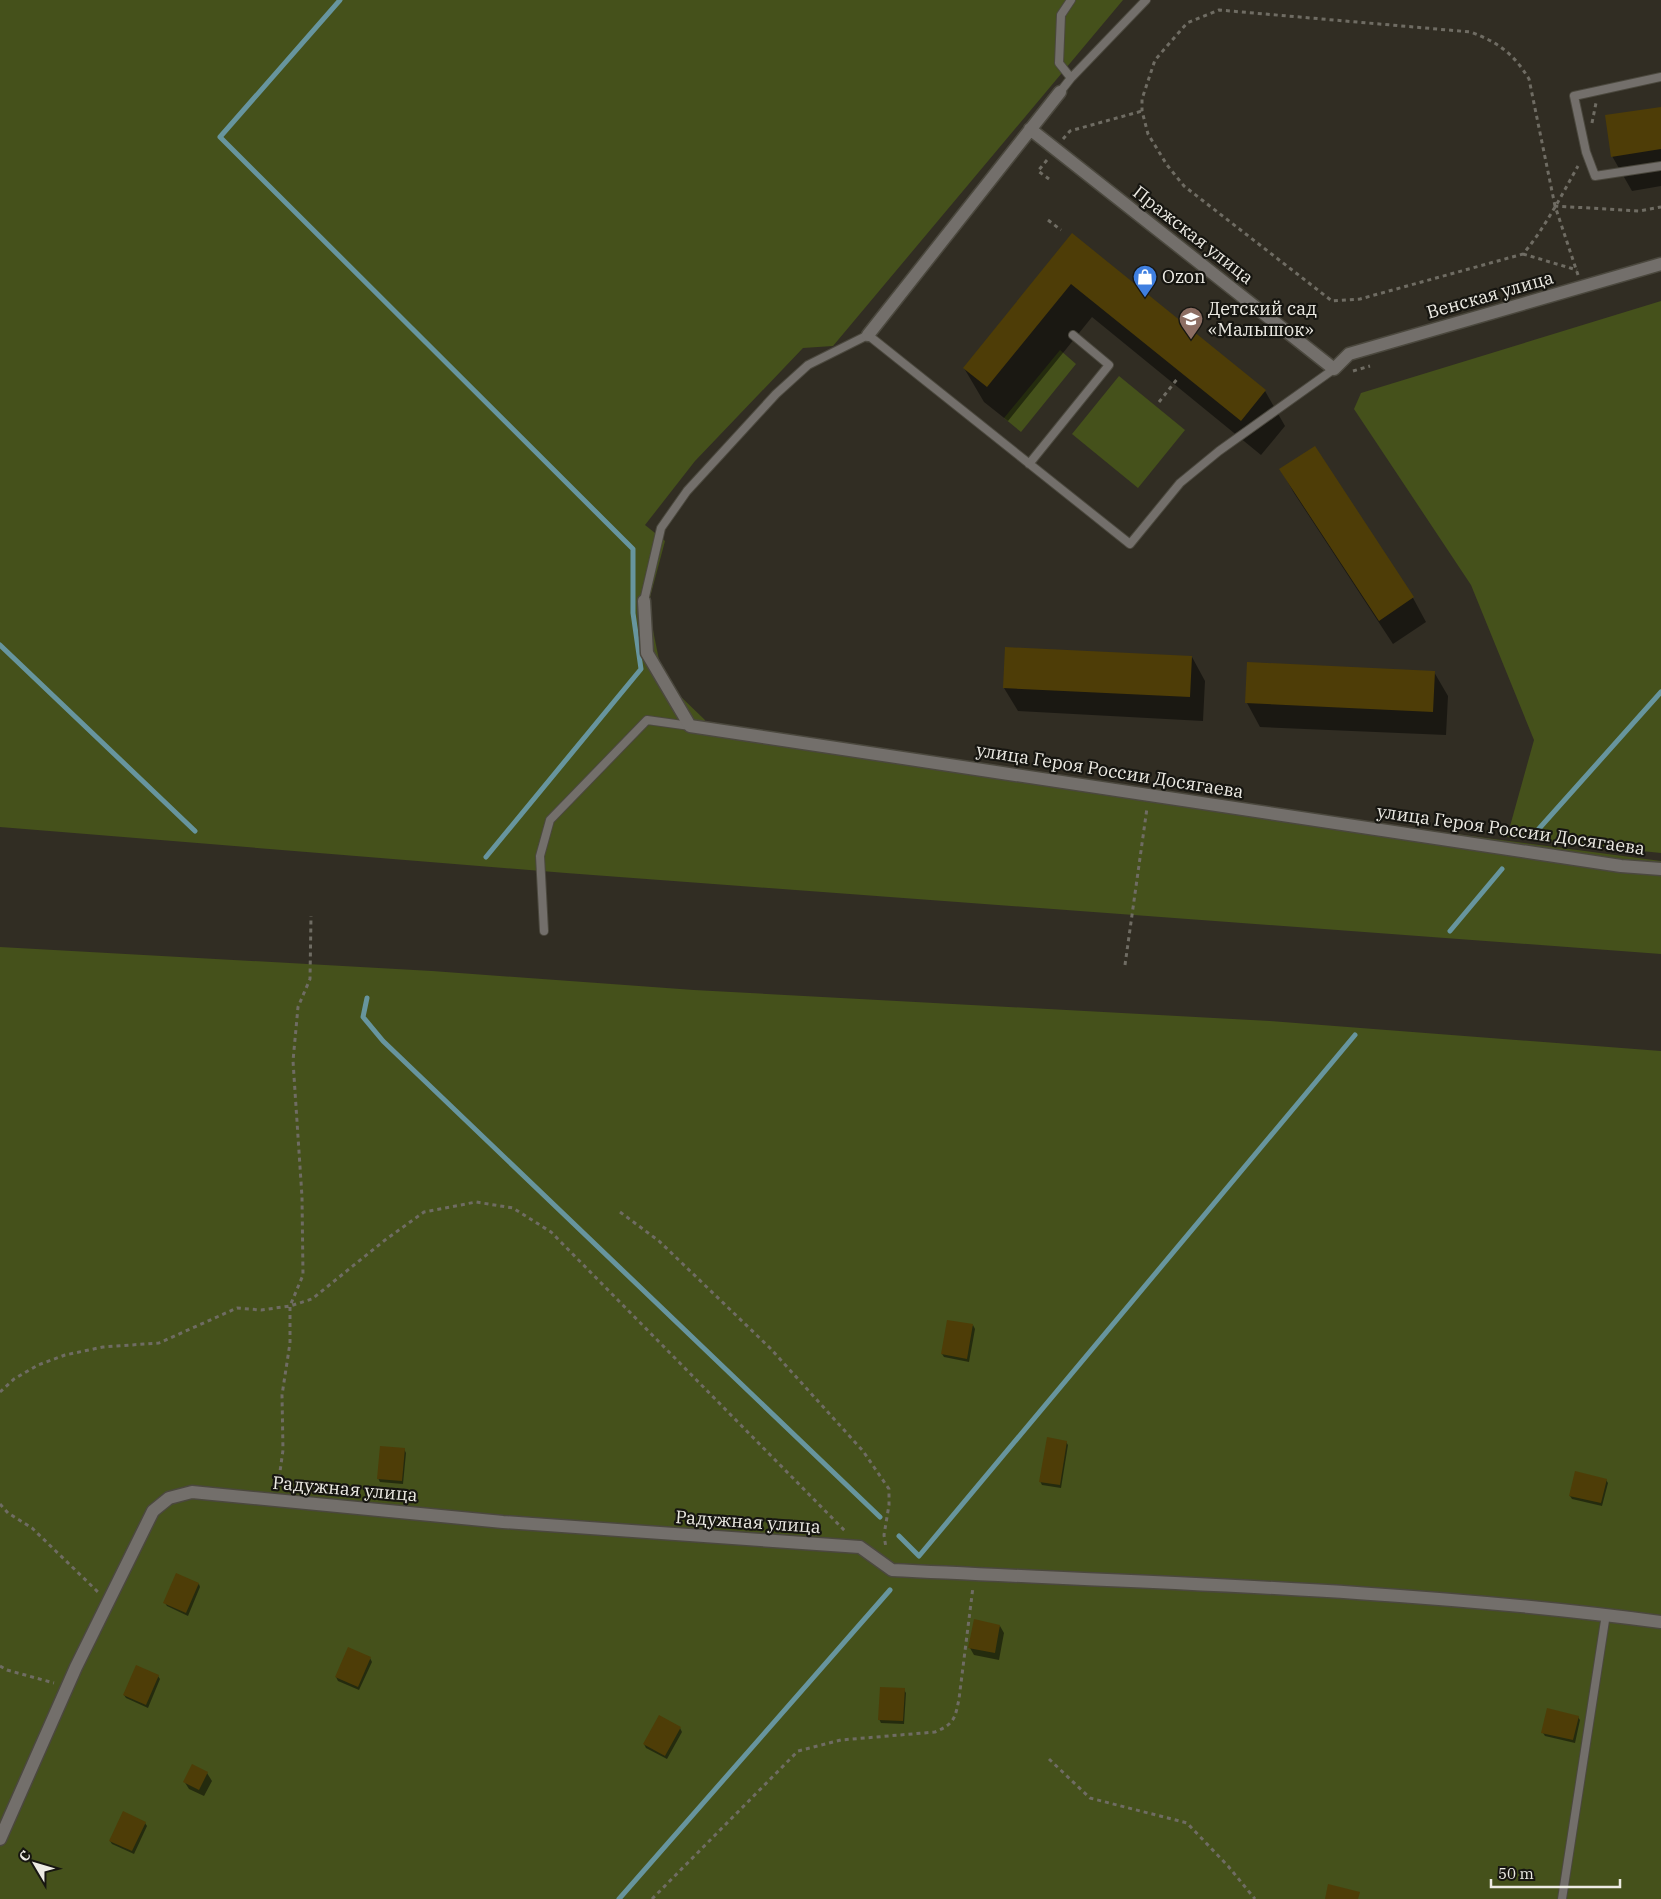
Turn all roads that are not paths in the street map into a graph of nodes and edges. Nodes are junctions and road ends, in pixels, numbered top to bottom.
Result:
1 (1071, 0) edge
2 (1146, 0) edge
3 (1661, 77) edge
4 (1071, 78) junction
5 (1060, 92) joint
6 (1030, 129) junction
7 (1661, 166) edge
8 (1661, 264) edge
9 (1073, 335) dead end
10 (868, 336) junction
11 (1334, 369) junction
12 (1030, 464) junction
13 (644, 601) joint
14 (690, 726) junction
15 (1661, 869) edge
16 (544, 931) dead end
17 (1606, 1614) junction
18 (1661, 1622) edge
19 (0, 1838) edge
20 (1562, 1899) edge

1 - 4 lane
2 - 4 lane
3 - 7 lane
4 - 5 lane
5 - 6 street
6 - 10 street
6 - 11 street, Пражская улица
8 - 11 street, Венская улица
9 - 12 lane
10 - 12 lane
10 - 13 lane
11 - 12 lane
13 - 14 street
14 - 15 street, улица Героя России Досягаева
14 - 16 lane
17 - 18 street
17 - 19 street, Радужная улица
17 - 20 lane

